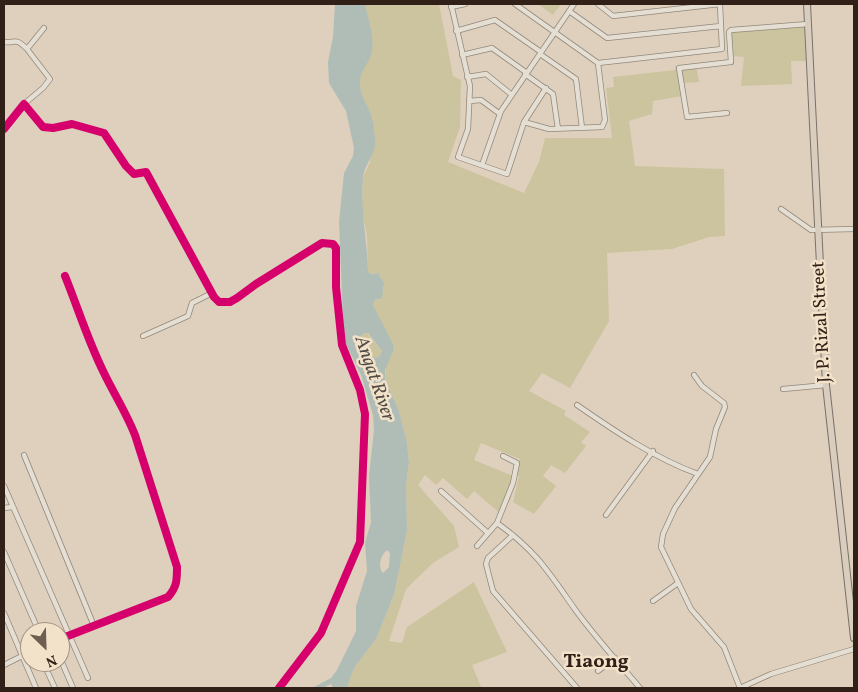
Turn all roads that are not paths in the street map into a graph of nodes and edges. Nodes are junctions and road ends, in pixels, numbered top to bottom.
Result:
1 (465, 4) edge
2 (515, 4) edge
3 (574, 4) edge
4 (598, 4) edge
5 (720, 4) edge
6 (806, 4) edge
7 (451, 5) edge
8 (569, 11) junction
9 (808, 24) junction
10 (720, 26) junction
11 (44, 28) dead end
12 (456, 31) junction
13 (555, 32) junction
14 (4, 42) edge
15 (27, 49) junction
16 (541, 53) junction
17 (462, 55) junction
18 (598, 62) junction
19 (526, 74) junction
20 (467, 77) junction
21 (546, 88) junction
22 (512, 95) junction
23 (469, 101) junction
24 (24, 104) junction
25 (727, 113) dead end
26 (500, 114) junction
27 (524, 122) junction
28 (582, 128) junction
29 (4, 129) edge
30 (558, 129) junction
31 (482, 165) junction
32 (781, 209) dead end
33 (854, 229) edge
34 (817, 231) junction
35 (65, 276) dead end
36 (212, 293) junction
37 (143, 336) dead end
38 (694, 375) dead end
39 (826, 385) junction
40 (783, 389) dead end
41 (577, 405) dead end
42 (653, 451) junction
43 (24, 455) dead end
44 (503, 456) dead end
45 (698, 474) junction
46 (4, 486) edge
47 (441, 491) dead end
48 (12, 507) junction
49 (4, 508) edge
50 (606, 515) dead end
51 (497, 523) junction
52 (488, 533) junction
53 (513, 534) junction
54 (477, 546) dead end
55 (4, 552) edge
56 (678, 583) junction
57 (653, 601) dead end
58 (4, 613) edge
59 (35, 622) edge
60 (62, 622) edge
61 (94, 626) junction
62 (70, 634) edge
63 (854, 638) edge
64 (70, 639) edge
65 (854, 650) edge
66 (20, 651) edge
67 (20, 657) edge
68 (615, 658) junction
69 (4, 666) edge
70 (598, 671) dead end
71 (29, 672) edge
72 (48, 672) edge
73 (66, 672) edge
74 (88, 678) dead end
75 (36, 688) edge
76 (55, 688) edge
77 (73, 688) edge
78 (279, 688) edge
79 (577, 688) edge
80 (640, 688) edge
81 (741, 688) edge

1 - 7 street
2 - 13 street
3 - 8 street
4 - 5 street
5 - 10 street
6 - 9 main road, J. P. Rizal Street
7 - 12 street
8 - 10 street
8 - 13 street
9 - 25 street
9 - 34 main road, J. P. Rizal Street
10 - 18 street
11 - 15 street
12 - 16 street
12 - 17 street
13 - 16 street
13 - 18 street
14 - 15 street
15 - 24 street
16 - 19 street
16 - 28 street
17 - 19 street
17 - 20 street
18 - 28 street
19 - 21 street
19 - 22 street
20 - 22 street
20 - 23 street
21 - 27 street
21 - 30 street
22 - 26 street
23 - 26 street
23 - 31 street
24 - 29 street
24 - 36 street
26 - 31 street
27 - 30 street
27 - 31 street
28 - 30 street
32 - 34 street
33 - 34 street
34 - 39 main road, J. P. Rizal Street
35 - 61 street
36 - 37 street
36 - 78 street
38 - 45 street
39 - 40 street
39 - 63 main road, J. P. Rizal Street
41 - 42 street
42 - 45 street
42 - 50 street
43 - 61 street
44 - 51 street
45 - 56 street
46 - 48 street
47 - 52 street
48 - 49 street
48 - 60 street
51 - 52 street
51 - 53 street
52 - 54 street
53 - 68 street
53 - 79 street
55 - 59 street
56 - 57 street
56 - 81 street
58 - 66 street
61 - 62 street
64 - 74 street
65 - 81 street
67 - 69 street
68 - 70 street
68 - 80 street
71 - 75 street
72 - 76 street
73 - 77 street

